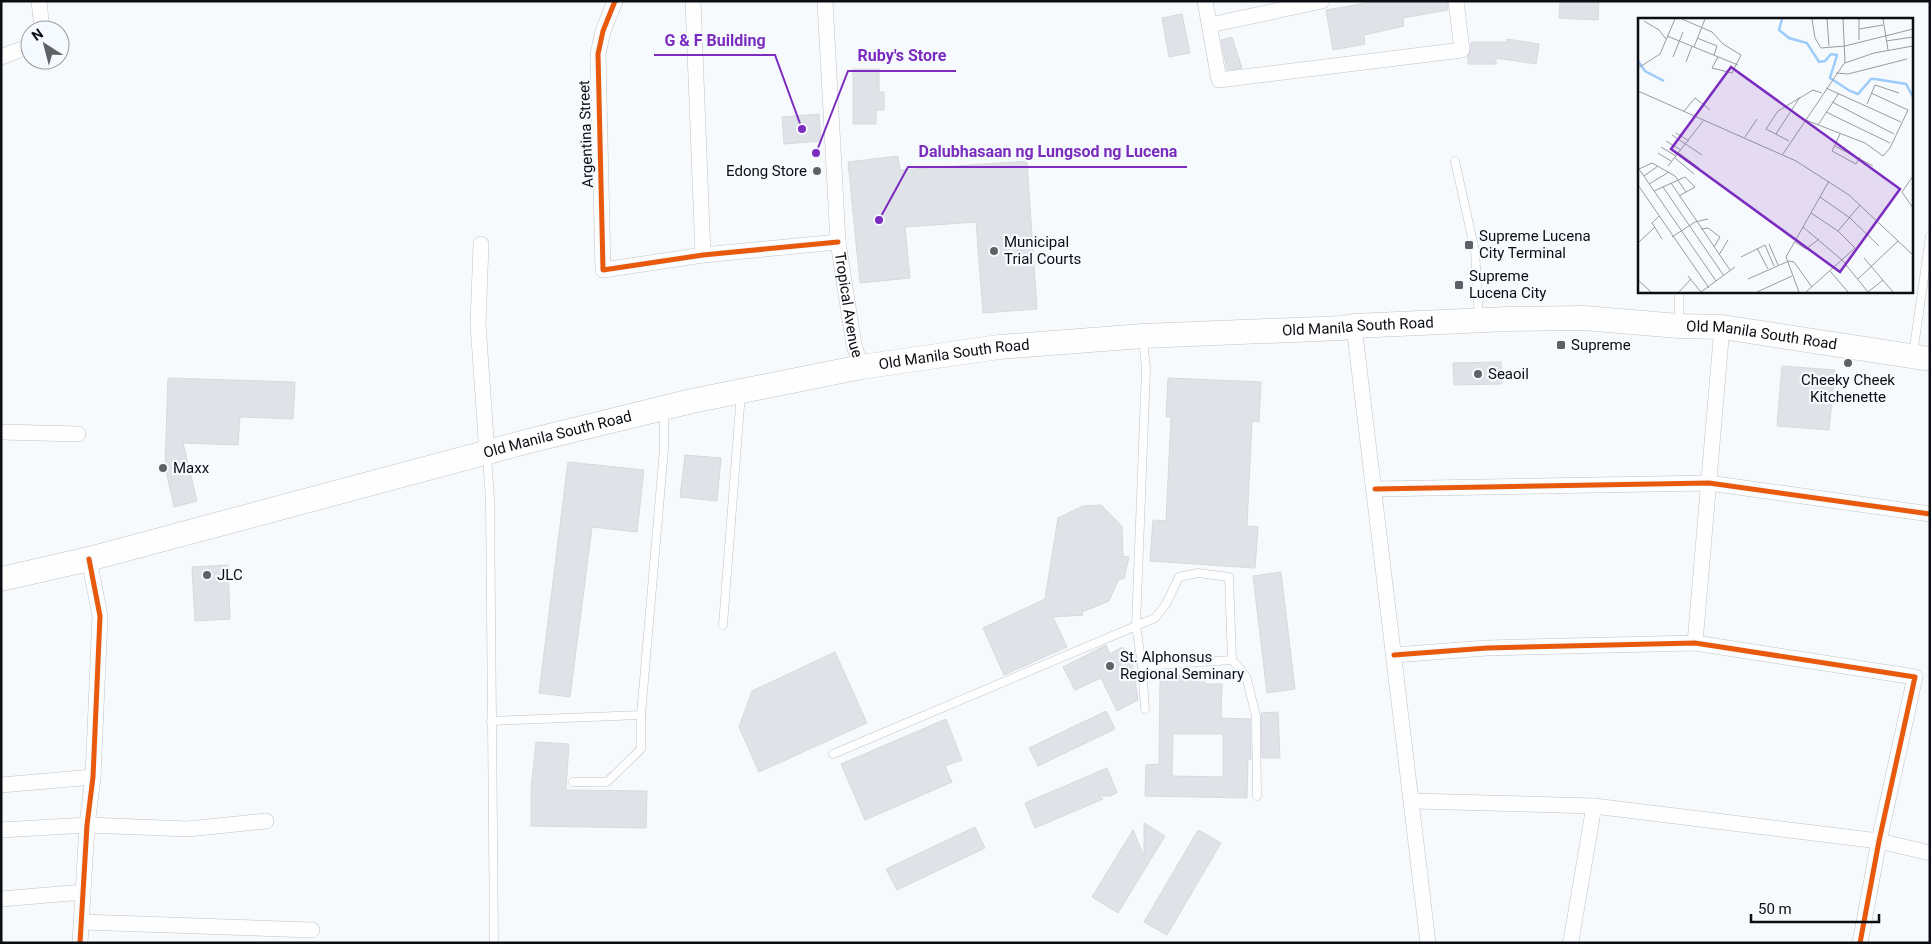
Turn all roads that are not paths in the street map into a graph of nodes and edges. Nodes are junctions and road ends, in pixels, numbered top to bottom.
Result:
1 (38, 1) edge
2 (614, 1) edge
3 (693, 1) edge
4 (826, 1) edge
5 (1205, 1) edge
6 (1322, 1) edge
7 (1456, 1) edge
8 (41, 20) edge
9 (1210, 25) junction
10 (20, 50) edge
11 (1, 57) edge
12 (1455, 161) dead end
13 (1930, 236) edge
14 (838, 242) junction
15 (481, 244) dead end
16 (703, 255) junction
17 (1679, 292) edge
18 (1479, 322) junction
19 (1354, 326) junction
20 (1679, 326) junction
21 (1722, 328) junction
22 (1143, 336) junction
23 (1921, 357) edge
24 (861, 367) junction
25 (741, 390) junction
26 (664, 409) junction
27 (1, 432) edge
28 (78, 434) dead end
29 (487, 453) junction
30 (1709, 483) junction
31 (1375, 488) junction
32 (1930, 514) edge
33 (89, 559) junction
34 (1, 579) edge
35 (723, 625) dead end
36 (1136, 625) junction
37 (1695, 643) junction
38 (1394, 655) junction
39 (1232, 660) junction
40 (1142, 666) junction
41 (1145, 709) dead end
42 (641, 715) junction
43 (491, 721) junction
44 (833, 754) dead end
45 (93, 777) junction
46 (573, 782) dead end
47 (1, 785) edge
48 (1258, 796) dead end
49 (1413, 801) junction
50 (1594, 806) junction
51 (266, 821) dead end
52 (87, 825) junction
53 (1, 830) edge
54 (1879, 841) junction
55 (1930, 853) edge
56 (83, 892) junction
57 (1, 899) edge
58 (82, 922) junction
59 (312, 930) dead end
60 (80, 943) edge
61 (494, 943) edge
62 (1428, 943) edge
63 (1570, 943) edge
64 (1860, 943) edge

1 - 8 street
2 - 16 street, Argentina Street
3 - 16 street
4 - 14 street, Tropical Avenue
5 - 9 street
6 - 9 street
7 - 9 street
10 - 11 street
12 - 18 lane
13 - 23 lane
14 - 16 street
14 - 24 street, Tropical Avenue
15 - 29 street
17 - 20 lane
18 - 19 main road, Old Manila South Road
18 - 20 main road, Old Manila South Road
19 - 22 main road, Old Manila South Road
19 - 31 street
20 - 21 main road, Old Manila South Road
21 - 23 main road, Old Manila South Road
21 - 30 street
22 - 24 main road, Old Manila South Road
22 - 36 lane
24 - 25 main road, Old Manila South Road
25 - 26 main road, Old Manila South Road
25 - 35 lane
26 - 29 main road, Old Manila South Road
26 - 42 lane
27 - 28 street
29 - 33 main road, Old Manila South Road
29 - 43 lane
30 - 31 street
30 - 32 street
30 - 37 street
31 - 38 street
33 - 34 main road, Old Manila South Road
33 - 45 street
36 - 39 lane
36 - 40 lane
36 - 44 lane
37 - 38 street
37 - 54 street
38 - 49 street
39 - 40 lane
39 - 48 lane
40 - 41 lane
42 - 43 lane
42 - 46 lane
43 - 61 lane
45 - 47 street
45 - 52 street
49 - 50 street
49 - 62 street
50 - 54 street
50 - 63 street
51 - 52 street
52 - 53 street
52 - 56 street
54 - 55 street
54 - 64 street
56 - 57 street
56 - 58 street
58 - 59 street
58 - 60 street

